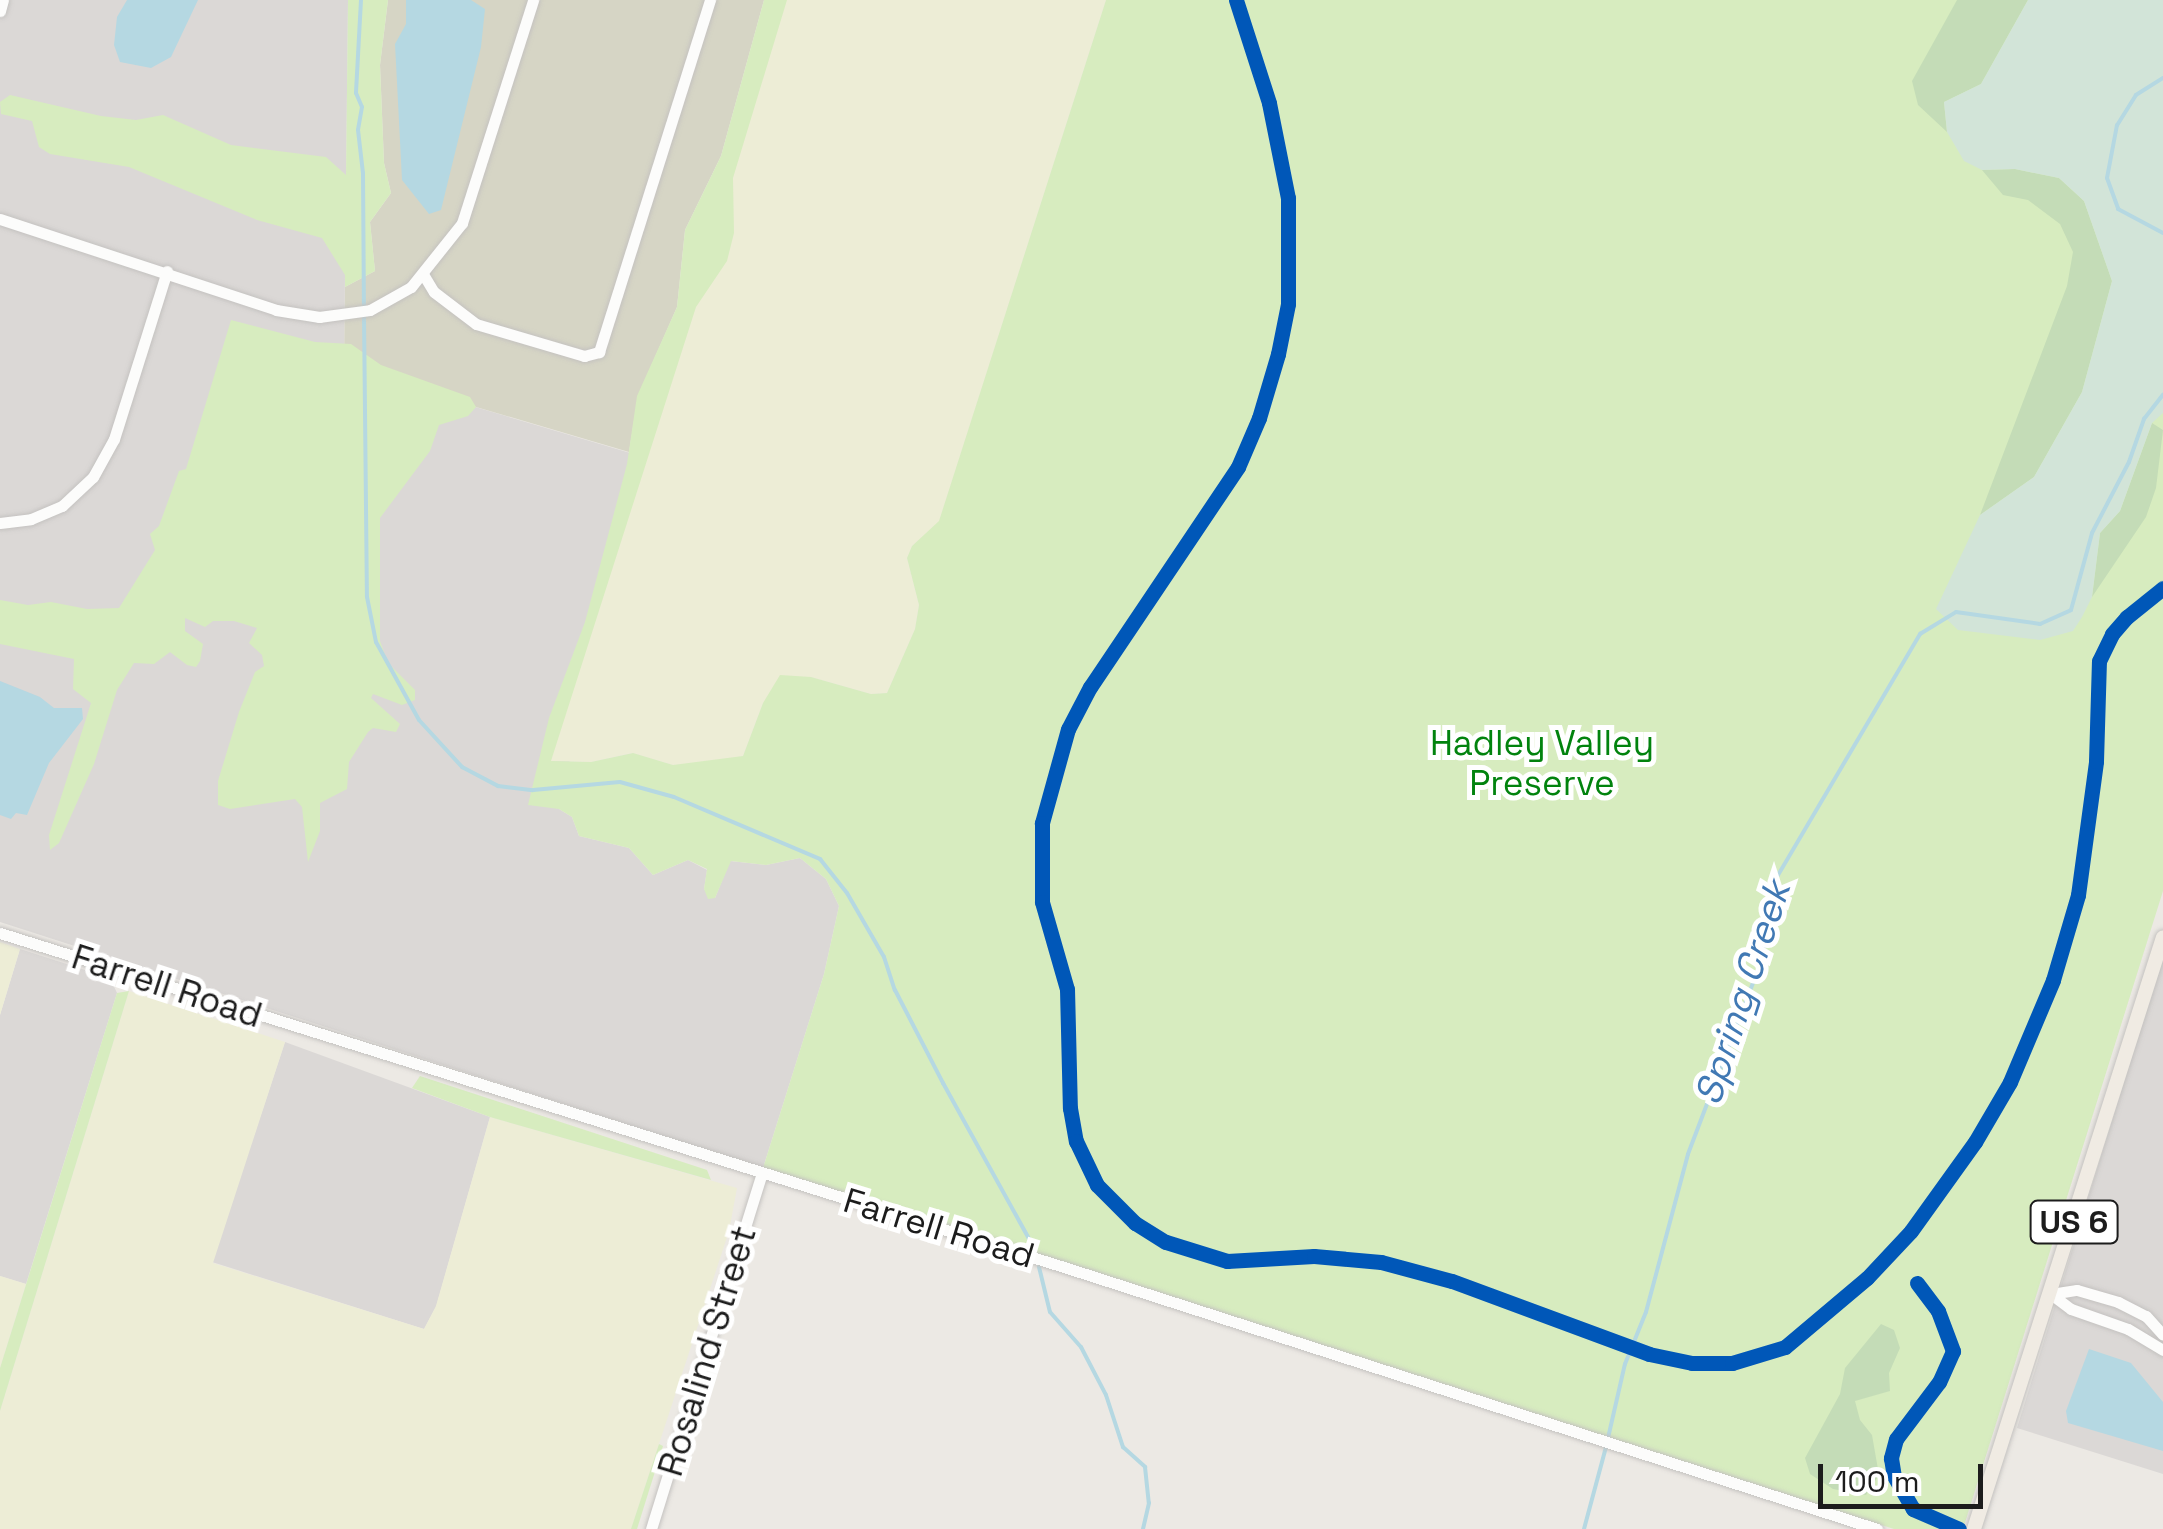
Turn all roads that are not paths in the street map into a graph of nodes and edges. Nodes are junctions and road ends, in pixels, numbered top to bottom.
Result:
1 (3, 0) edge
2 (533, 0) edge
3 (710, 0) edge
4 (0, 11) edge
5 (0, 219) edge
6 (167, 272) junction
7 (423, 274) junction
8 (0, 523) edge
9 (0, 933) edge
10 (2163, 937) edge
11 (762, 1174) junction
12 (2051, 1294) junction
13 (2163, 1335) edge
14 (2163, 1350) edge
15 (651, 1529) edge
16 (1877, 1529) edge
17 (1974, 1529) edge

1 - 4 street
2 - 7 street
3 - 7 street
5 - 6 street
6 - 7 street
6 - 8 street
9 - 11 street, Farrell Road
10 - 12 main road, US 6
11 - 15 street, Rosalind Street
11 - 16 street, Farrell Road
12 - 13 street
12 - 14 street
12 - 17 main road, US 6

